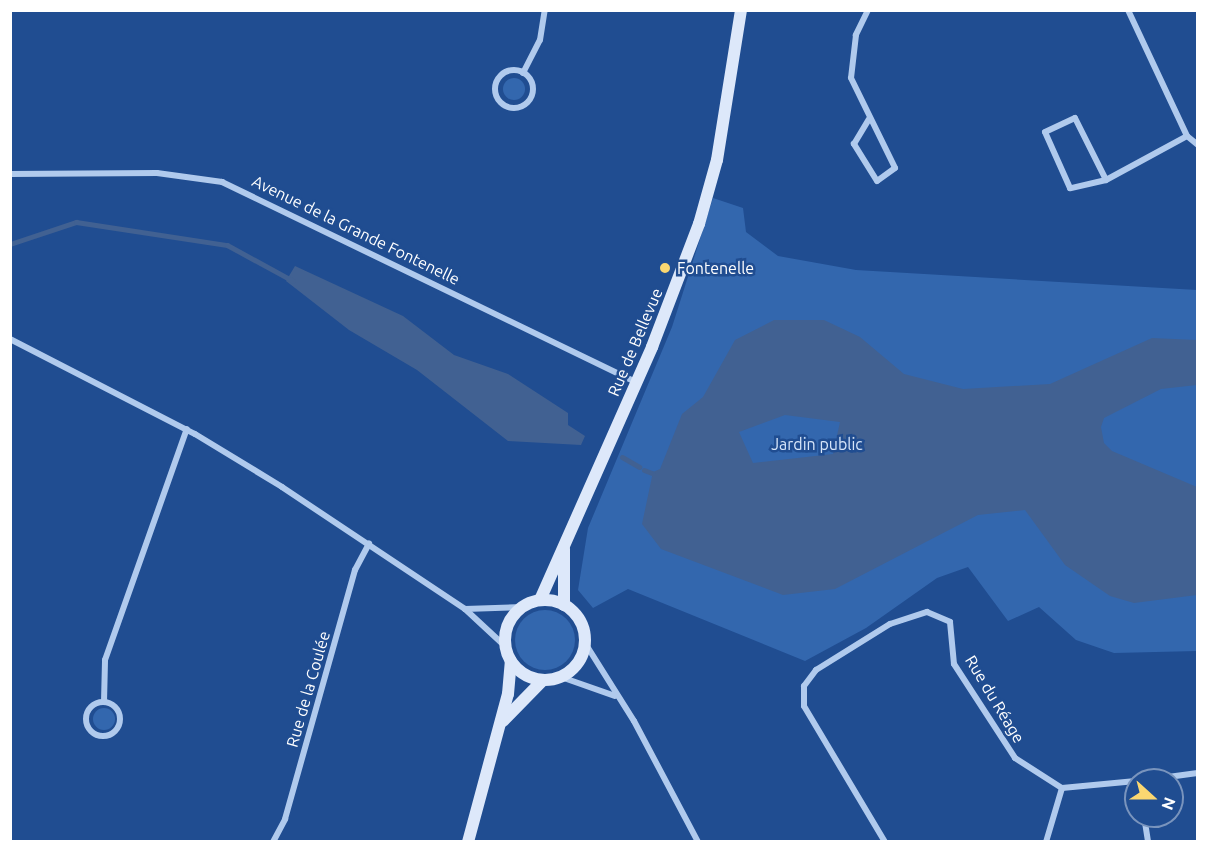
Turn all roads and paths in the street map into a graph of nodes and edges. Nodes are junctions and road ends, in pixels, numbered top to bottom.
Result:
1 (544, 10) edge
2 (741, 10) edge
3 (868, 10) edge
4 (1128, 10) edge
5 (523, 73) junction
6 (868, 119) junction
7 (1187, 136) junction
8 (1197, 145) edge
9 (10, 174) edge
10 (1106, 180) junction
11 (10, 339) edge
12 (636, 382) junction
13 (187, 429) junction
14 (566, 539) junction
15 (369, 544) junction
16 (540, 600) junction
17 (564, 605) junction
18 (523, 607) junction
19 (465, 609) junction
20 (585, 643) junction
21 (505, 646) junction
22 (511, 661) junction
23 (561, 677) junction
24 (543, 680) junction
25 (616, 696) junction
26 (104, 702) junction
27 (499, 727) junction
28 (1124, 782) edge
29 (1062, 788) junction
30 (273, 842) edge
31 (468, 842) edge
32 (698, 842) edge
33 (885, 842) edge
34 (1046, 842) edge

1 - 5 street
2 - 12 street, Rue de Bellevue
3 - 6 street
4 - 7 street
5 - 5 street
6 - 6 street
7 - 8 street
7 - 10 street
9 - 12 street, Avenue de la Grande Fontenelle
10 - 10 street
11 - 13 street
12 - 14 street, Rue de Bellevue
13 - 15 street
13 - 26 street
14 - 16 street, Rue de Bellevue
14 - 17 street, Rue de Bellevue
15 - 19 street
15 - 30 street, Rue de la Coulée
16 - 17 street
16 - 18 street
17 - 20 street
18 - 19 street
18 - 21 street
19 - 21 street
20 - 23 street
20 - 25 street
21 - 22 street
22 - 24 street
22 - 27 street
23 - 24 street
23 - 25 street
24 - 27 street
25 - 32 street
26 - 26 street
27 - 31 street
28 - 29 street
29 - 33 street, Rue du Réage
29 - 34 street

